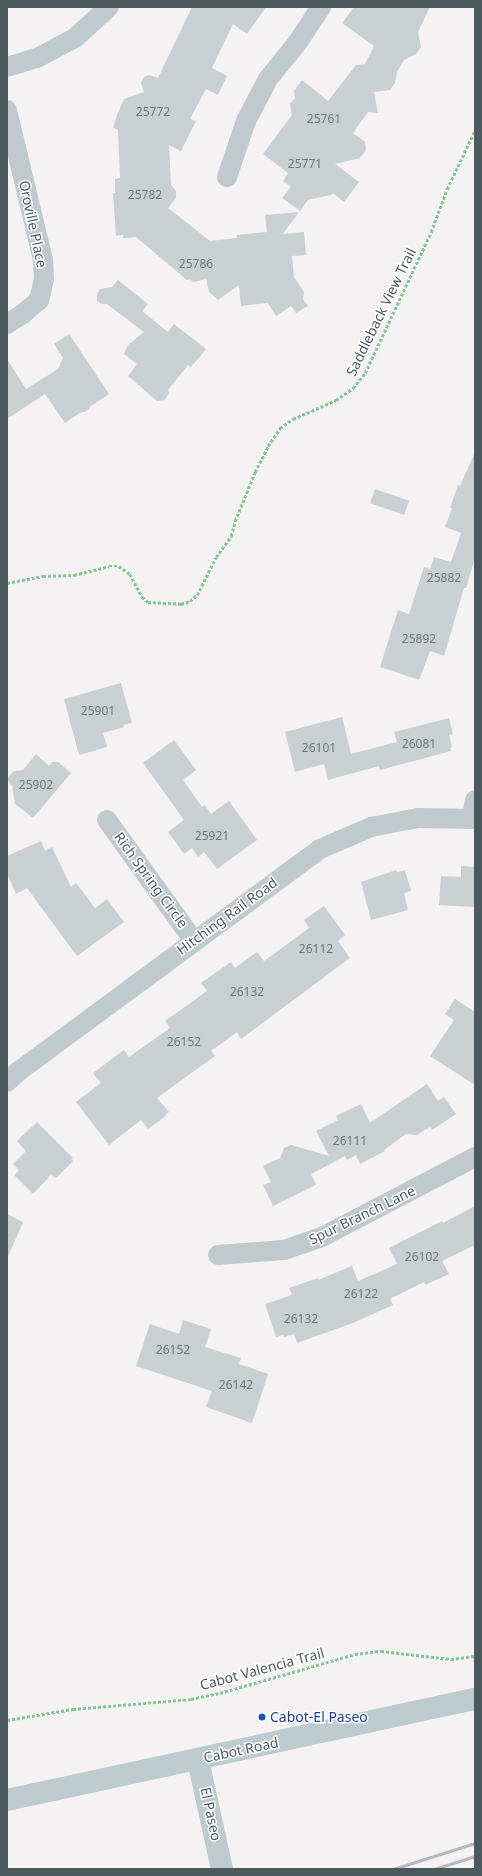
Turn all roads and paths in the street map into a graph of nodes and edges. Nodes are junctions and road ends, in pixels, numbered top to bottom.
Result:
1 (109, 7) edge
2 (321, 7) edge
3 (7, 67) edge
4 (7, 110) edge
5 (475, 130) edge
6 (227, 178) dead end
7 (7, 324) edge
8 (7, 583) edge
9 (474, 812) edge
10 (108, 820) dead end
11 (194, 941) junction
12 (7, 1082) edge
13 (475, 1157) edge
14 (218, 1255) dead end
15 (475, 1656) edge
16 (475, 1699) edge
17 (7, 1720) edge
18 (198, 1760) junction
19 (7, 1800) edge
20 (222, 1869) edge

1 - 3 street
2 - 6 street
4 - 7 street, Oroville Place
5 - 8 path, Saddleback View Trail
9 - 11 street, Hitching Rail Road
10 - 11 street, Rich Spring Circle
11 - 12 street, Hitching Rail Road
13 - 14 street, Spur Branch Lane
15 - 17 path, Cabot Valencia Trail
16 - 18 main road, Cabot Road
18 - 19 main road, Cabot Road
18 - 20 main road, El Paseo

